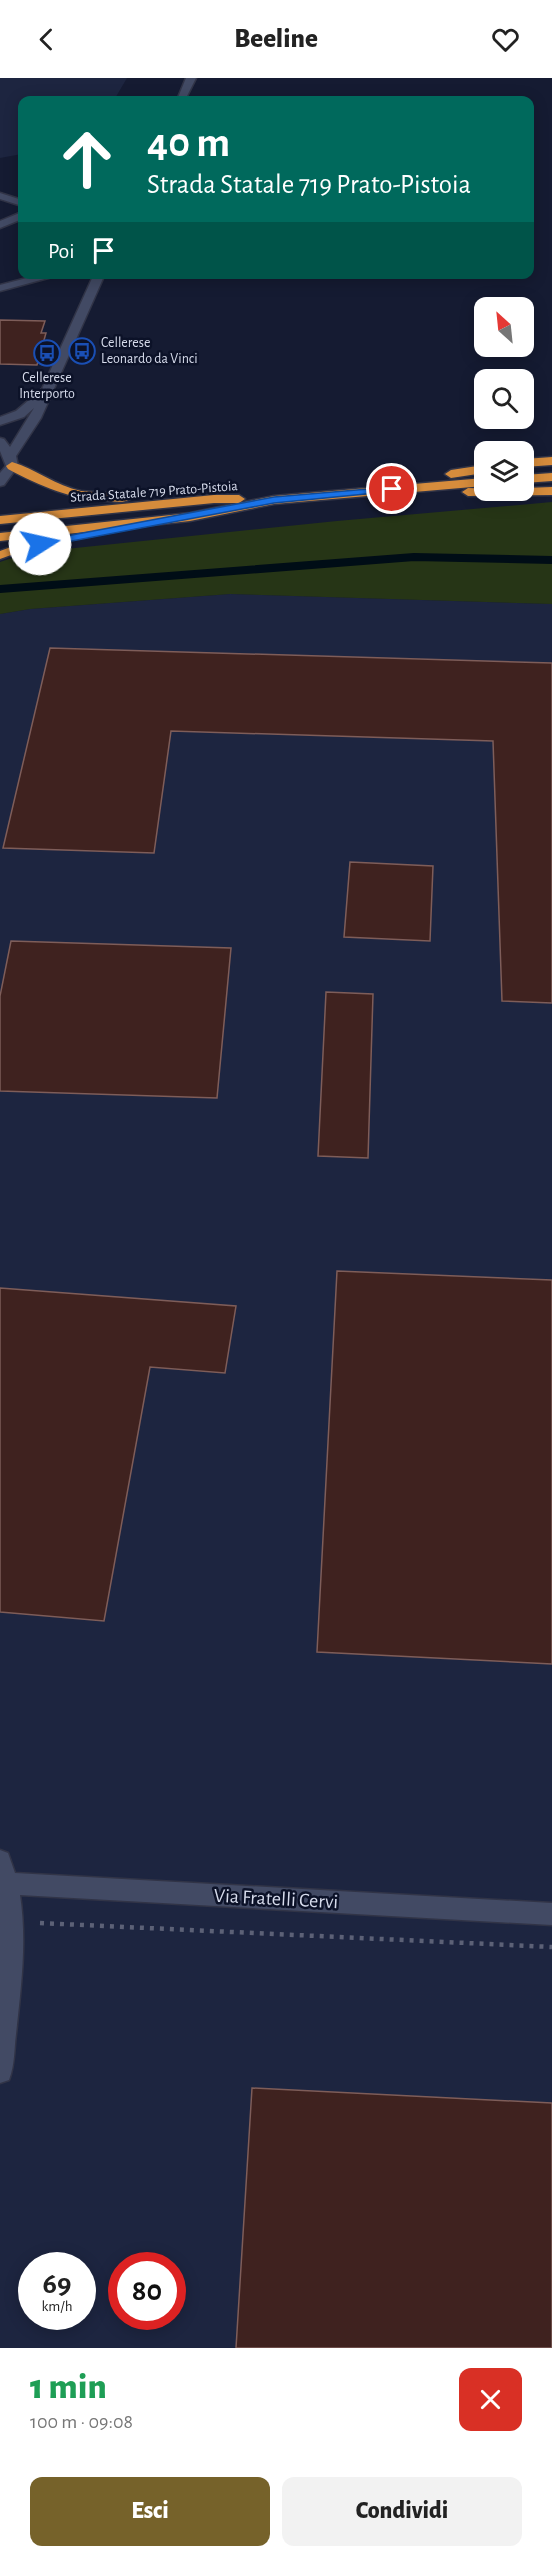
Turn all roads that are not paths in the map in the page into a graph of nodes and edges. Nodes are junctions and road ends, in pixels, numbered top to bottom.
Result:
1 (192, 78) edge
2 (183, 96) edge
3 (1, 193) edge
4 (18, 196) edge
5 (18, 201) edge
6 (18, 217) edge
7 (0, 225) edge
8 (37, 279) edge
9 (98, 279) edge
10 (0, 288) edge
11 (48, 389) junction
12 (0, 421) edge
13 (0, 442) edge
14 (11, 461) junction
15 (552, 461) edge
16 (534, 462) edge
17 (474, 471) edge
18 (552, 477) edge
19 (534, 478) edge
20 (0, 482) edge
21 (474, 483) edge
22 (552, 491) edge
23 (346, 493) junction
24 (214, 499) junction
25 (274, 500) junction
26 (190, 517) junction
27 (0, 520) edge
28 (0, 537) edge
29 (0, 555) edge
30 (0, 1861) edge
31 (4, 1883) edge
32 (552, 1914) edge
33 (0, 2071) edge

1 - 2 street
3 - 4 street
3 - 5 street
6 - 7 street
8 - 10 street
9 - 11 street
11 - 12 street
11 - 14 street
13 - 14 street
14 - 20 street
14 - 24 highway
15 - 16 highway
17 - 23 highway
18 - 19 highway
21 - 23 highway, Strada Statale 719 Prato-Pistoia
22 - 23 highway
23 - 25 highway, Strada Statale 719 Prato-Pistoia
24 - 25 highway, Strada Statale 719 Prato-Pistoia
24 - 27 highway, Strada Statale 719 Prato-Pistoia
25 - 26 highway, Strada Statale 719 Prato-Pistoia
26 - 28 highway, Strada Statale 719 Prato-Pistoia
26 - 29 highway
30 - 31 street
31 - 32 street, Via Fratelli Cervi
31 - 33 street

